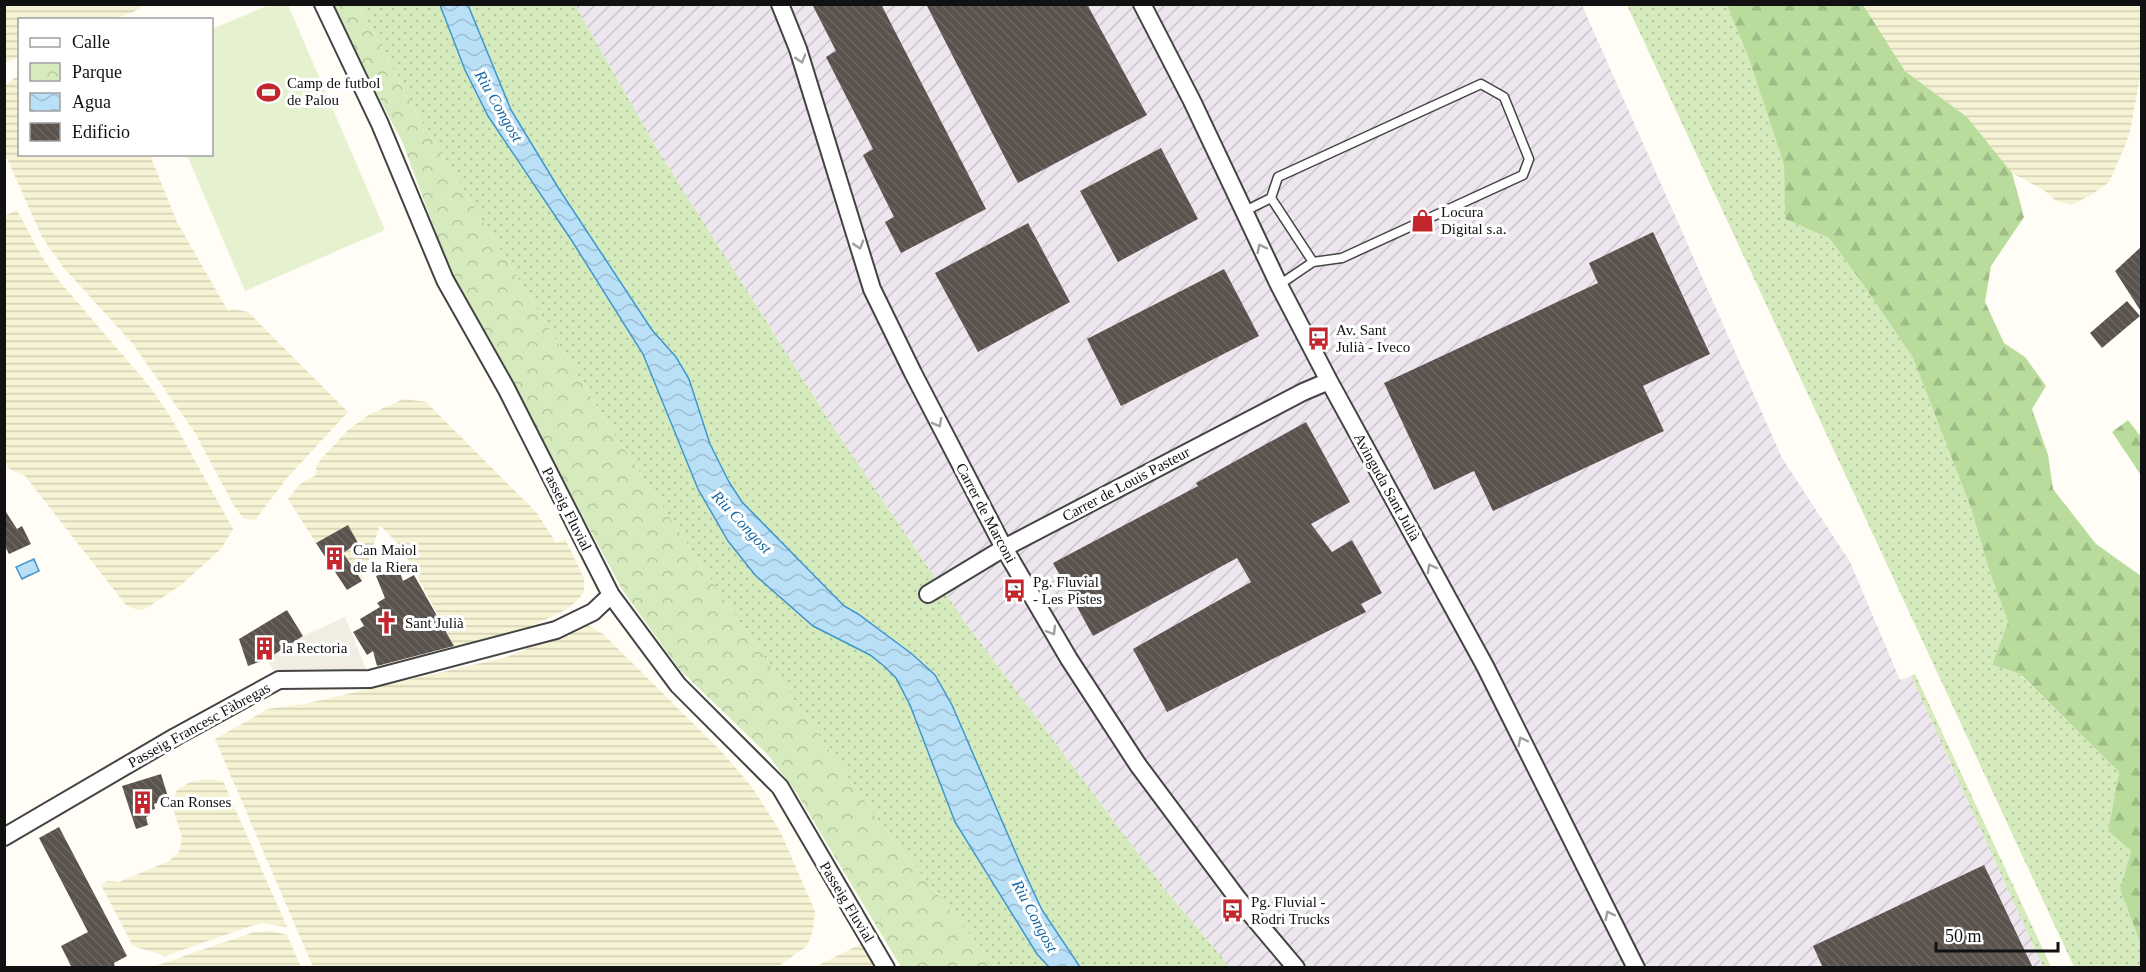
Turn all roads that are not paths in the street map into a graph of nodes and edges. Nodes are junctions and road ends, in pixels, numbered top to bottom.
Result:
1 (323, 4) edge
2 (780, 4) edge
3 (1142, 4) edge
4 (1271, 198) junction
5 (1244, 212) junction
6 (1313, 262) junction
7 (1279, 285) junction
8 (1329, 381) junction
9 (1004, 548) junction
10 (928, 594) dead end
11 (611, 596) junction
12 (4, 837) edge
13 (886, 968) edge
14 (1296, 968) edge
15 (1636, 968) edge

1 - 11 street, Passeig Fluvial
2 -> 9 street, Carrer de Marconi
3 - 5 street, Avinguda Sant Julià
4 - 5 lane
4 - 6 lane
4 - 6 lane
7 -> 5 street, Avinguda Sant Julià
6 - 7 lane
7 - 8 street, Avinguda Sant Julià
8 - 9 street, Carrer de Louis Pasteur
15 -> 8 street, Avinguda Sant Julià
9 - 10 street, Carrer de Louis Pasteur
9 -> 14 street, Carrer de Marconi
11 - 12 street, Passeig Francesc Fàbregas
11 - 13 street, Passeig Fluvial

